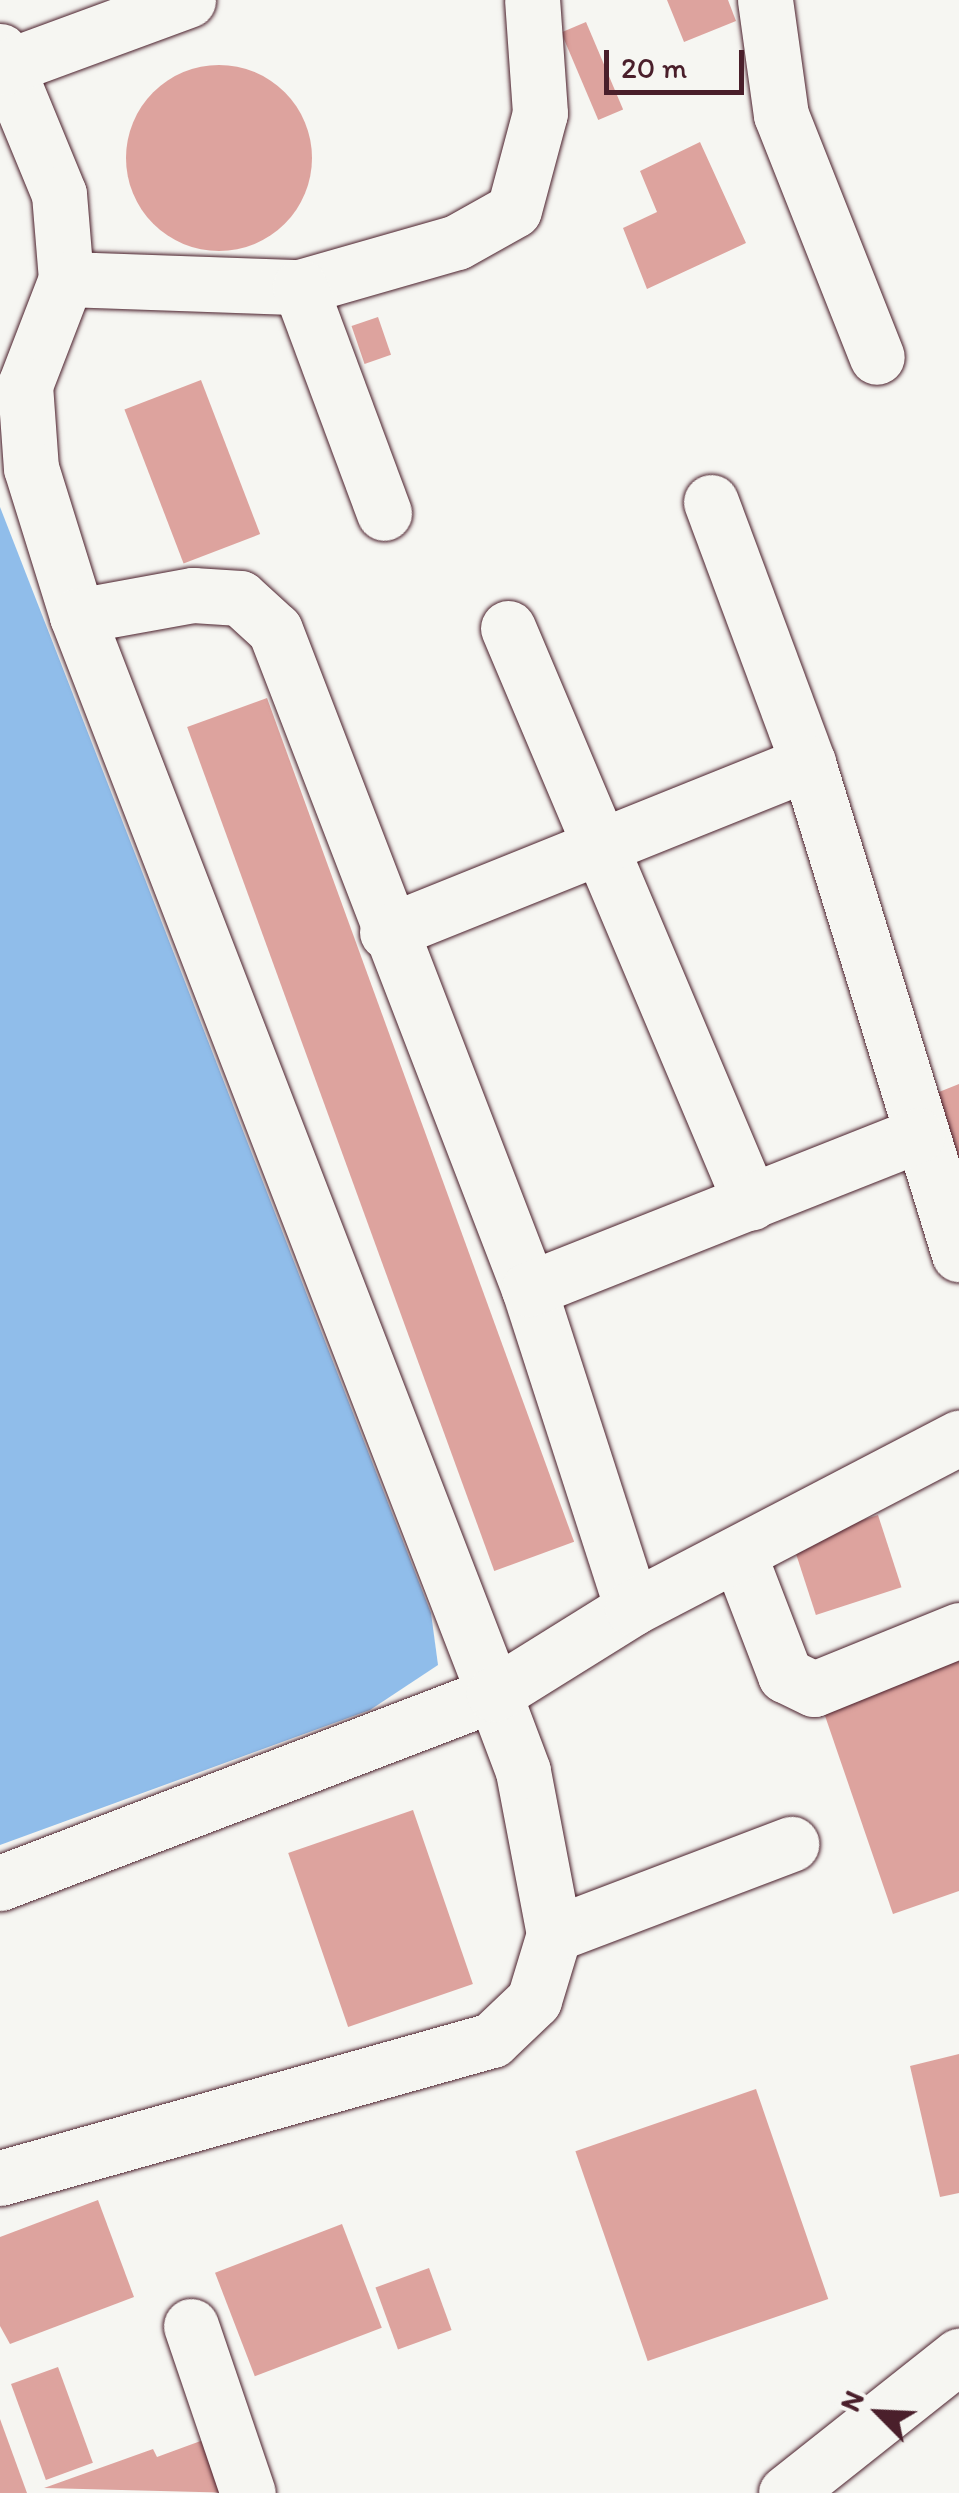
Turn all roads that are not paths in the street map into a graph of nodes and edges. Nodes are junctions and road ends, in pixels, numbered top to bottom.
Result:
1 (188, 0) edge
2 (532, 0) edge
3 (764, 0) edge
4 (3, 59) edge
5 (66, 279) junction
6 (300, 288) junction
7 (877, 357) dead end
8 (711, 502) dead end
9 (384, 512) dead end
10 (77, 616) junction
11 (508, 628) dead end
12 (808, 763) junction
13 (606, 850) junction
14 (387, 932) junction
15 (917, 1135) junction
16 (751, 1203) junction
17 (959, 1254) edge
18 (529, 1289) junction
19 (959, 1438) edge
20 (740, 1555) junction
21 (632, 1608) junction
22 (959, 1630) edge
23 (494, 1694) junction
24 (792, 1844) dead end
25 (0, 1884) edge
26 (554, 1934) junction
27 (0, 2178) edge
28 (191, 2326) dead end
29 (959, 2356) edge
30 (248, 2493) edge
31 (786, 2493) edge

1 - 4 street
2 - 6 street
3 - 7 street
4 - 5 street
5 - 6 street
5 - 10 street
6 - 9 street
8 - 12 street
10 - 14 street
10 - 23 street
11 - 13 street
12 - 13 street
12 - 15 street
13 - 14 street
13 - 16 street
14 - 18 street
15 - 16 street
15 - 17 street
16 - 18 street
18 - 21 street
19 - 20 street
20 - 21 street
20 - 22 street
21 - 23 street
23 - 25 street
23 - 26 street
24 - 26 street
26 - 27 street
28 - 30 street
29 - 31 street

